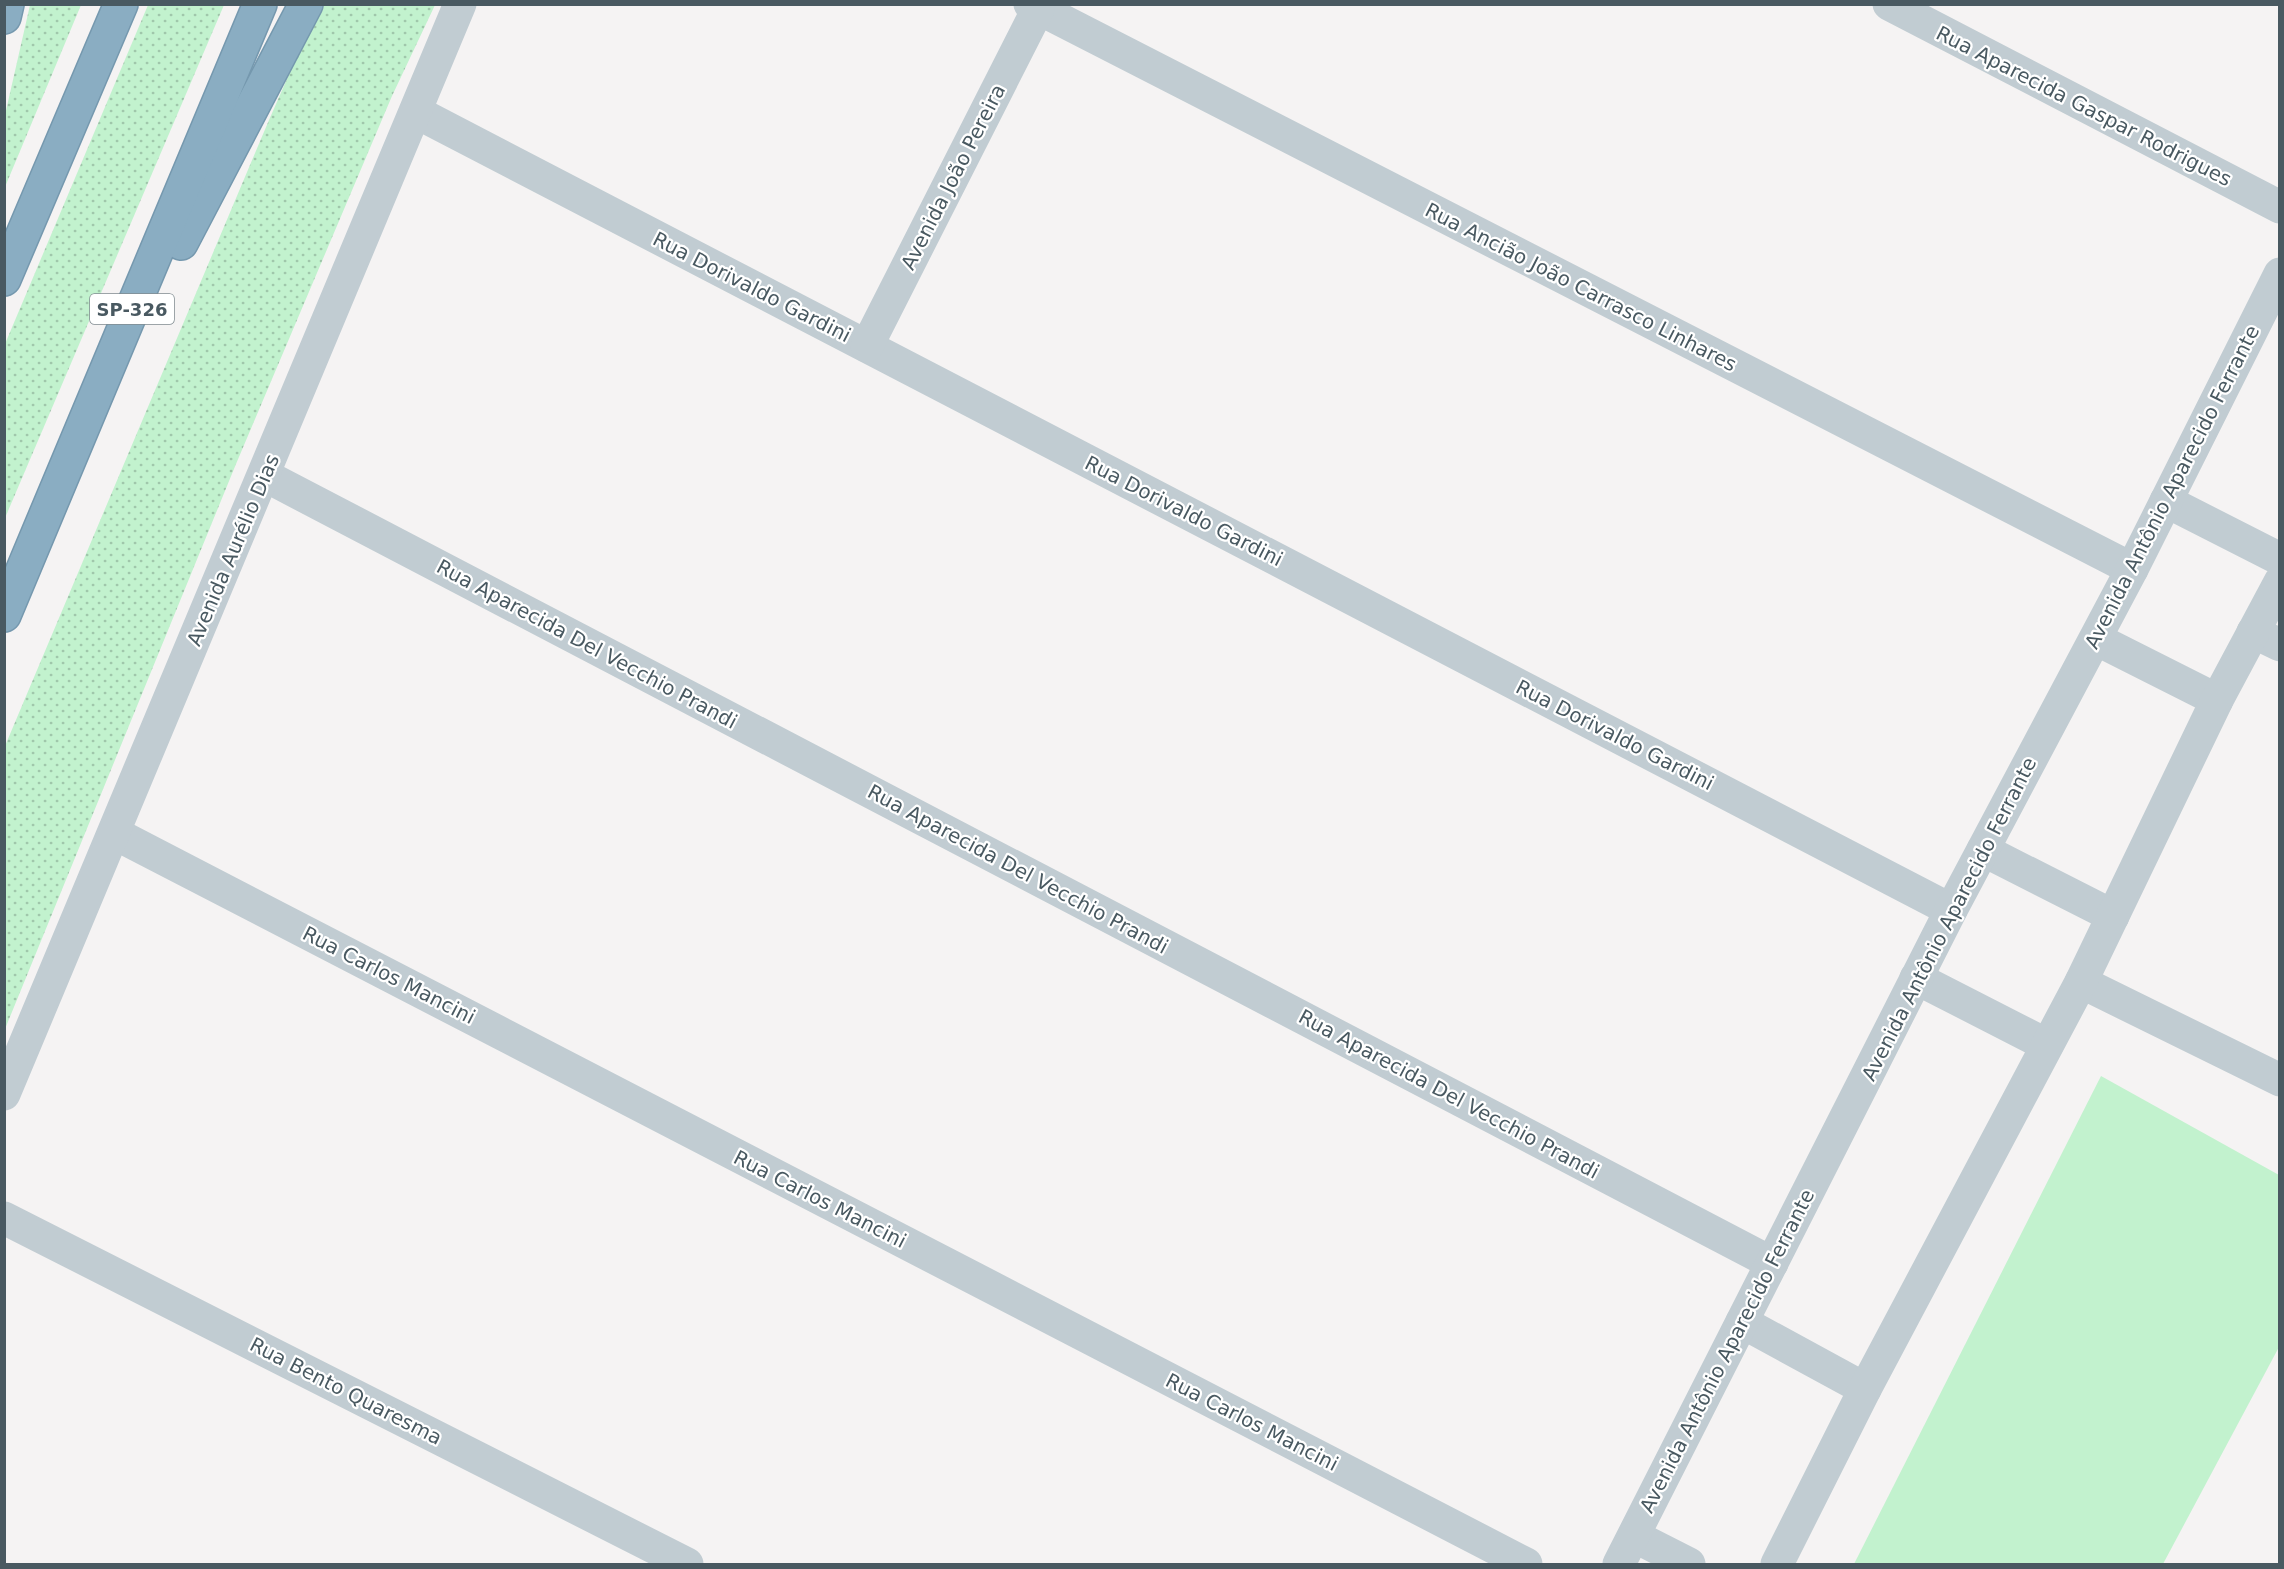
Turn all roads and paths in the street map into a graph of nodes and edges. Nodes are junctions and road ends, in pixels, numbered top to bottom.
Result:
1 (7, 4) edge
2 (121, 4) edge
3 (260, 4) edge
4 (306, 4) edge
5 (460, 4) edge
6 (1889, 4) edge
7 (1034, 7) edge
8 (4, 17) edge
9 (416, 112) junction
10 (2280, 207) edge
11 (4, 279) edge
12 (2278, 283) edge
13 (867, 346) junction
14 (96, 397) junction
15 (264, 475) junction
16 (2166, 501) junction
17 (2280, 559) edge
18 (2132, 569) junction
19 (2280, 582) edge
20 (4, 615) edge
21 (2266, 638) edge
22 (2096, 639) junction
23 (2217, 700) junction
24 (114, 833) junction
25 (1983, 850) junction
26 (1951, 910) junction
27 (2113, 916) junction
28 (1916, 978) junction
29 (2081, 982) junction
30 (2047, 1045) junction
31 (2280, 1080) edge
32 (4, 1095) edge
33 (4, 1218) edge
34 (1772, 1263) junction
35 (1742, 1322) junction
36 (1865, 1389) junction
37 (1627, 1550) edge
38 (687, 1564) edge
39 (1526, 1564) edge
40 (1689, 1564) edge
41 (1777, 1564) edge

1 - 8 highway
2 - 11 highway
3 - 14 highway, SP-326
4 - 14 highway
5 - 9 street, Avenida Aurélio Dias
6 - 10 street, Rua Aparecida Gaspar Rodrigues
7 - 13 street, Avenida João Pereira
7 - 18 street, Rua Ancião João Carrasco Linhares
9 - 13 street, Rua Dorivaldo Gardini
9 - 15 street, Avenida Aurélio Dias
12 - 16 street, Avenida Antônio Aparecido Ferrante
13 - 26 street, Rua Dorivaldo Gardini
14 - 20 highway, SP-326
15 - 24 street, Avenida Aurélio Dias
15 - 34 street, Rua Aparecida Del Vecchio Prandi
16 - 17 street
16 - 18 street, Avenida Antônio Aparecido Ferrante
18 - 22 street, Avenida Antônio Aparecido Ferrante
19 - 21 street
21 - 23 street
22 - 23 street
22 - 25 street, Avenida Antônio Aparecido Ferrante
23 - 27 street
24 - 32 street, Avenida Aurélio Dias
24 - 39 street, Rua Carlos Mancini
25 - 26 street, Avenida Antônio Aparecido Ferrante
25 - 27 street
26 - 28 street, Avenida Antônio Aparecido Ferrante
27 - 29 street
28 - 30 street
28 - 34 street, Avenida Antônio Aparecido Ferrante
29 - 30 street
29 - 31 street
30 - 36 street
33 - 38 street, Rua Bento Quaresma
34 - 35 street, Avenida Antônio Aparecido Ferrante
35 - 36 street
35 - 37 street, Avenida Antônio Aparecido Ferrante
36 - 41 street
37 - 40 street

